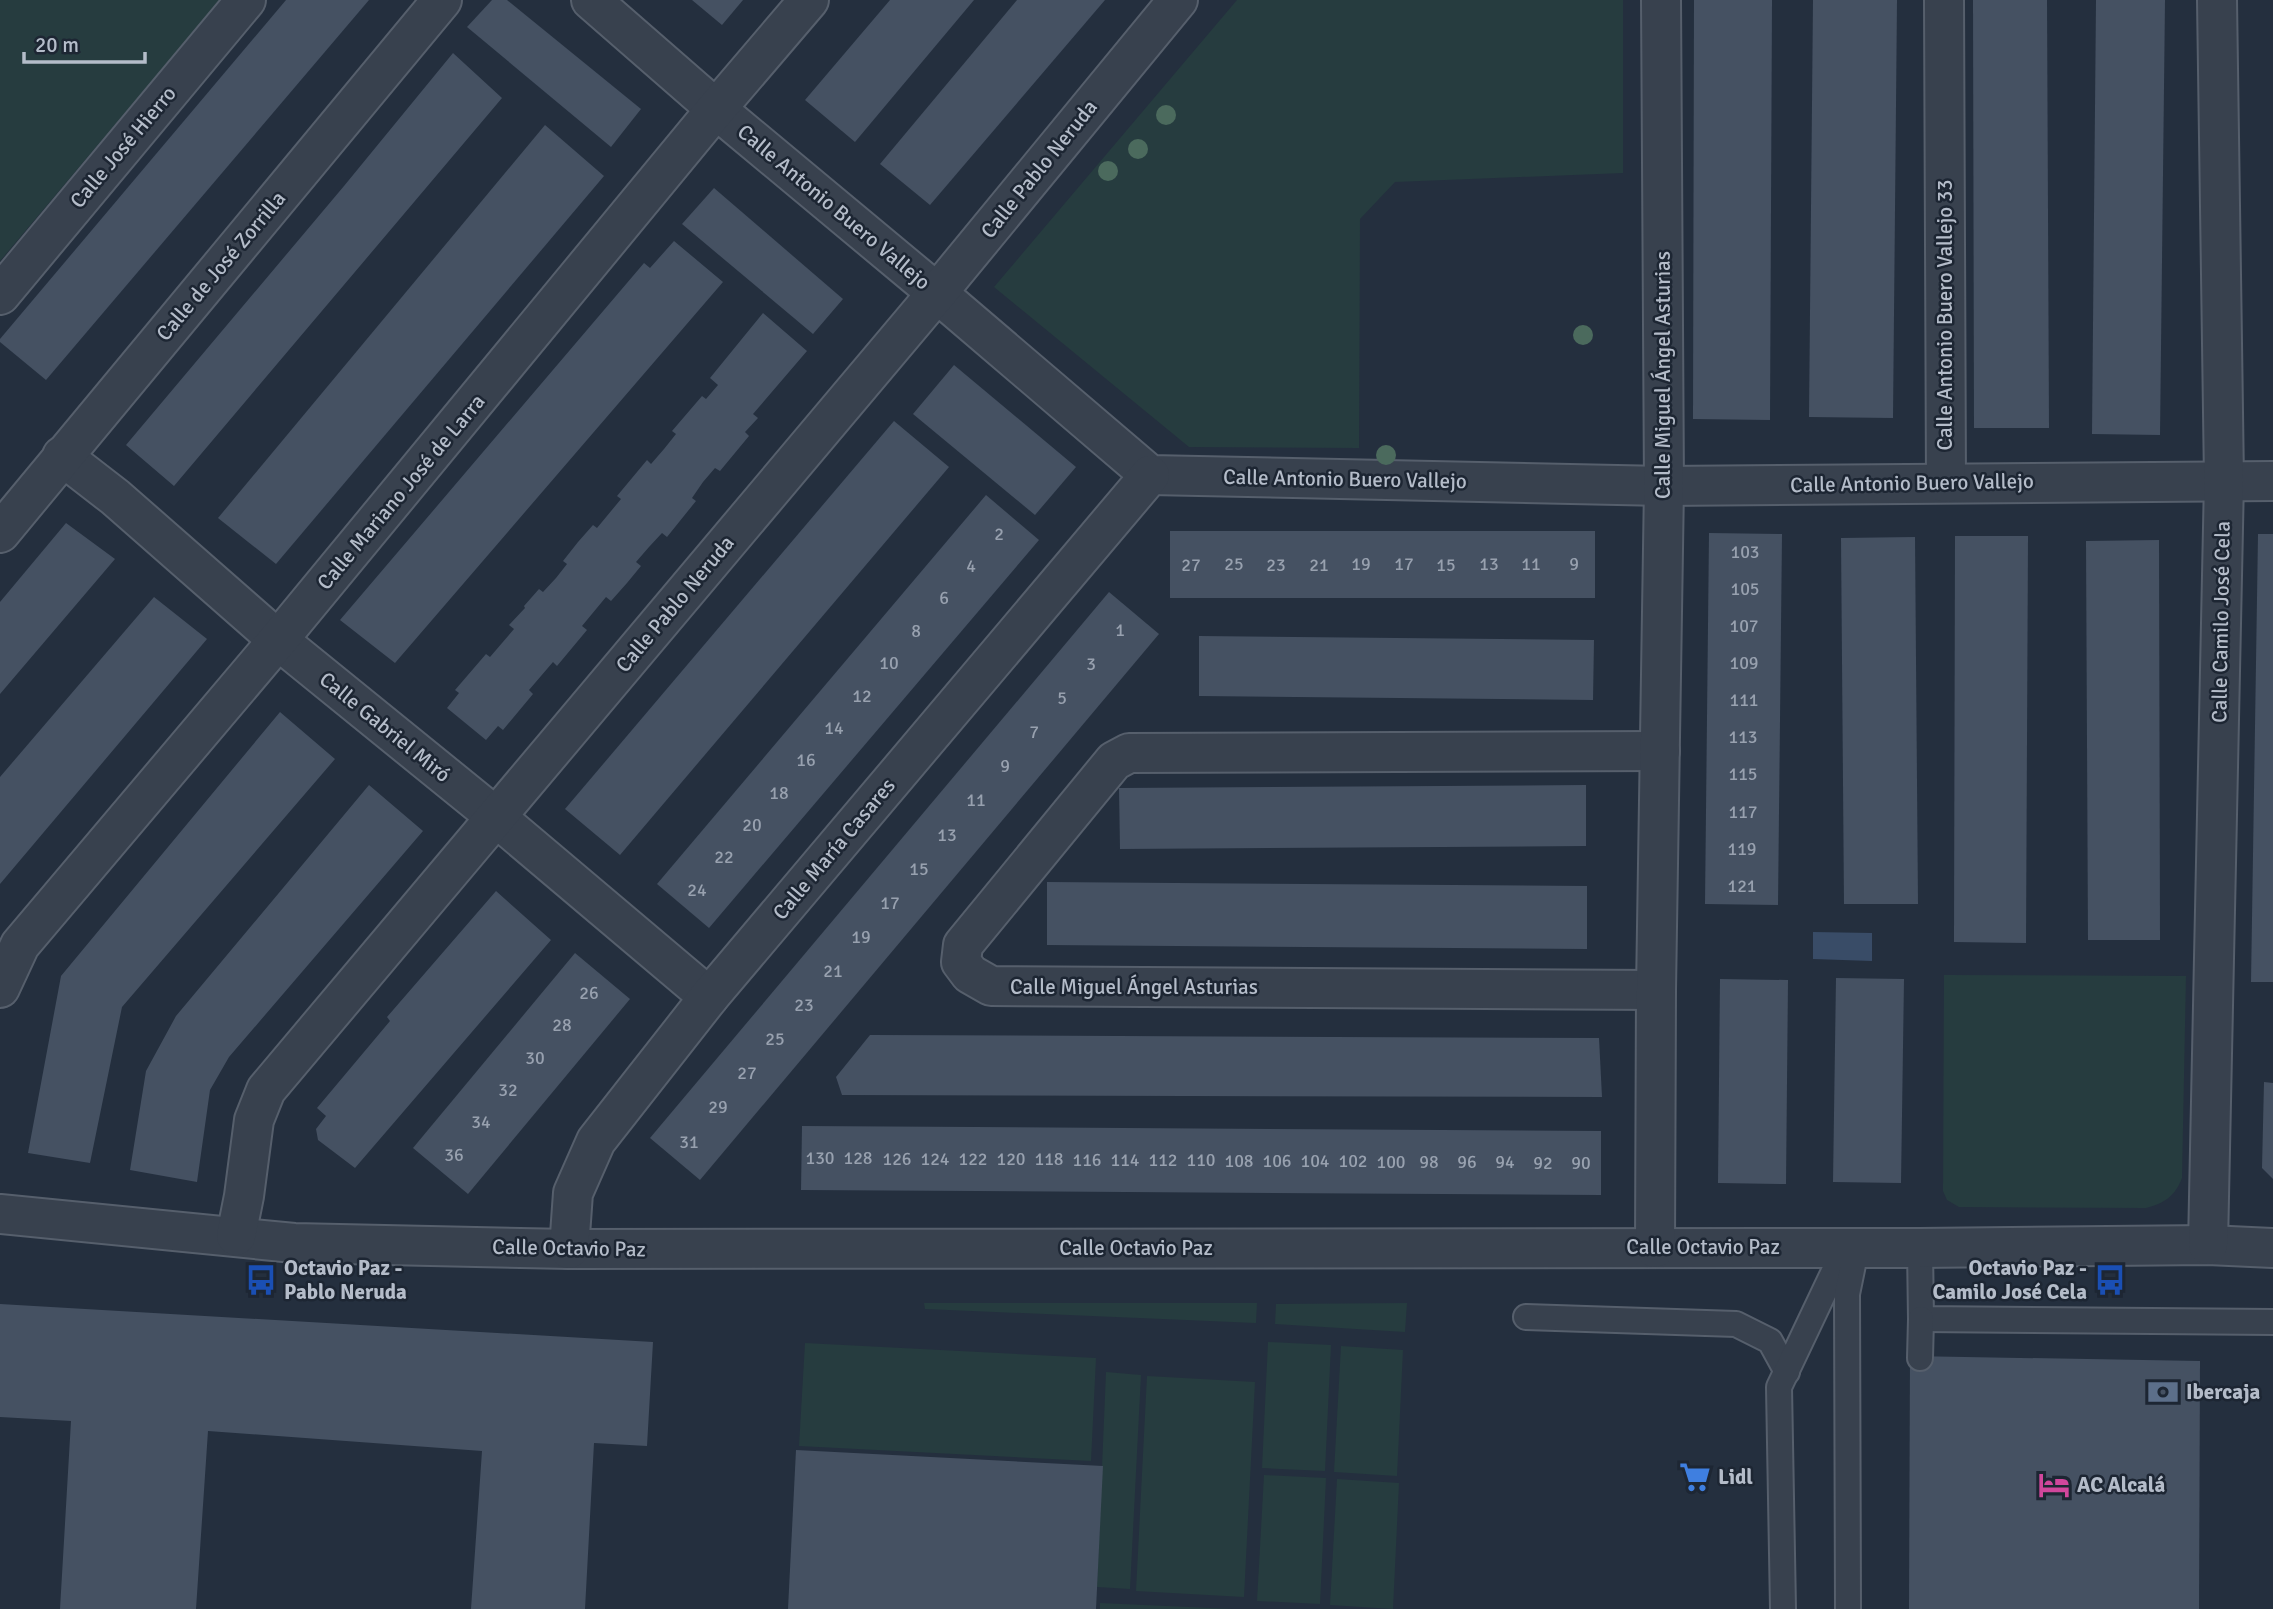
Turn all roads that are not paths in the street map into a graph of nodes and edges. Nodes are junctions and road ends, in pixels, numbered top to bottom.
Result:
1 (246, 0) edge
2 (442, 0) edge
3 (591, 0) edge
4 (809, 0) edge
5 (1178, 0) edge
6 (1661, 0) edge
7 (1944, 0) edge
8 (2217, 0) edge
9 (716, 109) junction
10 (937, 293) junction
11 (0, 295) edge
12 (62, 456) junction
13 (1150, 475) junction
14 (2224, 480) junction
15 (2273, 481) edge
16 (1946, 483) junction
17 (1664, 486) junction
18 (0, 533) edge
19 (278, 640) junction
20 (1660, 751) junction
21 (496, 817) junction
22 (0, 988) edge
23 (1656, 990) junction
24 (709, 996) junction
25 (0, 1214) edge
26 (236, 1236) junction
27 (2208, 1245) junction
28 (1852, 1246) junction
29 (1655, 1248) junction
30 (1920, 1248) junction
31 (2273, 1248) edge
32 (569, 1249) junction
33 (1526, 1317) dead end
34 (1921, 1319) junction
35 (2273, 1323) edge
36 (1920, 1358) dead end
37 (1787, 1372) junction
38 (1783, 1609) edge
39 (1848, 1609) edge

1 - 11 street, Calle José Hierro
2 - 12 street, Calle de José Zorrilla
3 - 9 street, Calle Antonio Buero Vallejo
4 - 9 street, Calle Mariano José de Larra
5 - 10 street, Calle Pablo Neruda
6 - 17 street, Calle Miguel Ángel Asturias
7 - 16 street, Calle Antonio Buero Vallejo 33
8 - 14 street, Calle Camilo José Cela
9 - 10 street, Calle Antonio Buero Vallejo
9 - 19 street, Calle Mariano José de Larra
10 - 13 street, Calle Antonio Buero Vallejo
10 - 21 street, Calle Pablo Neruda
12 - 18 street, Calle de José Zorrilla
12 - 19 street, Calle Gabriel Miró
13 - 17 street, Calle Antonio Buero Vallejo
13 - 24 street, Calle María Casares
14 - 15 street, Calle Antonio Buero Vallejo
14 - 16 street, Calle Antonio Buero Vallejo
14 - 27 street, Calle Camilo José Cela
16 - 17 street, Calle Antonio Buero Vallejo
17 - 20 street, Calle Miguel Ángel Asturias
19 - 21 street, Calle Gabriel Miró
19 - 22 street, Calle Mariano José de Larra
20 - 23 street, Calle Miguel Ángel Asturias
20 - 23 street, Calle Miguel Ángel Asturias
21 - 24 street, Calle Gabriel Miró
21 - 26 street, Calle Pablo Neruda
23 - 29 street, Calle Miguel Ángel Asturias
24 - 32 street, Calle María Casares
25 - 26 street, Calle Octavio Paz
26 - 32 street, Calle Octavio Paz
27 - 30 street, Calle Octavio Paz
27 - 31 street, Calle Octavio Paz
28 - 29 street, Calle Octavio Paz
28 - 30 street, Calle Octavio Paz
28 - 37 lane
28 - 39 lane
29 - 32 street, Calle Octavio Paz
30 - 34 lane
33 - 37 lane
34 - 35 lane
34 - 36 lane
37 - 38 lane

